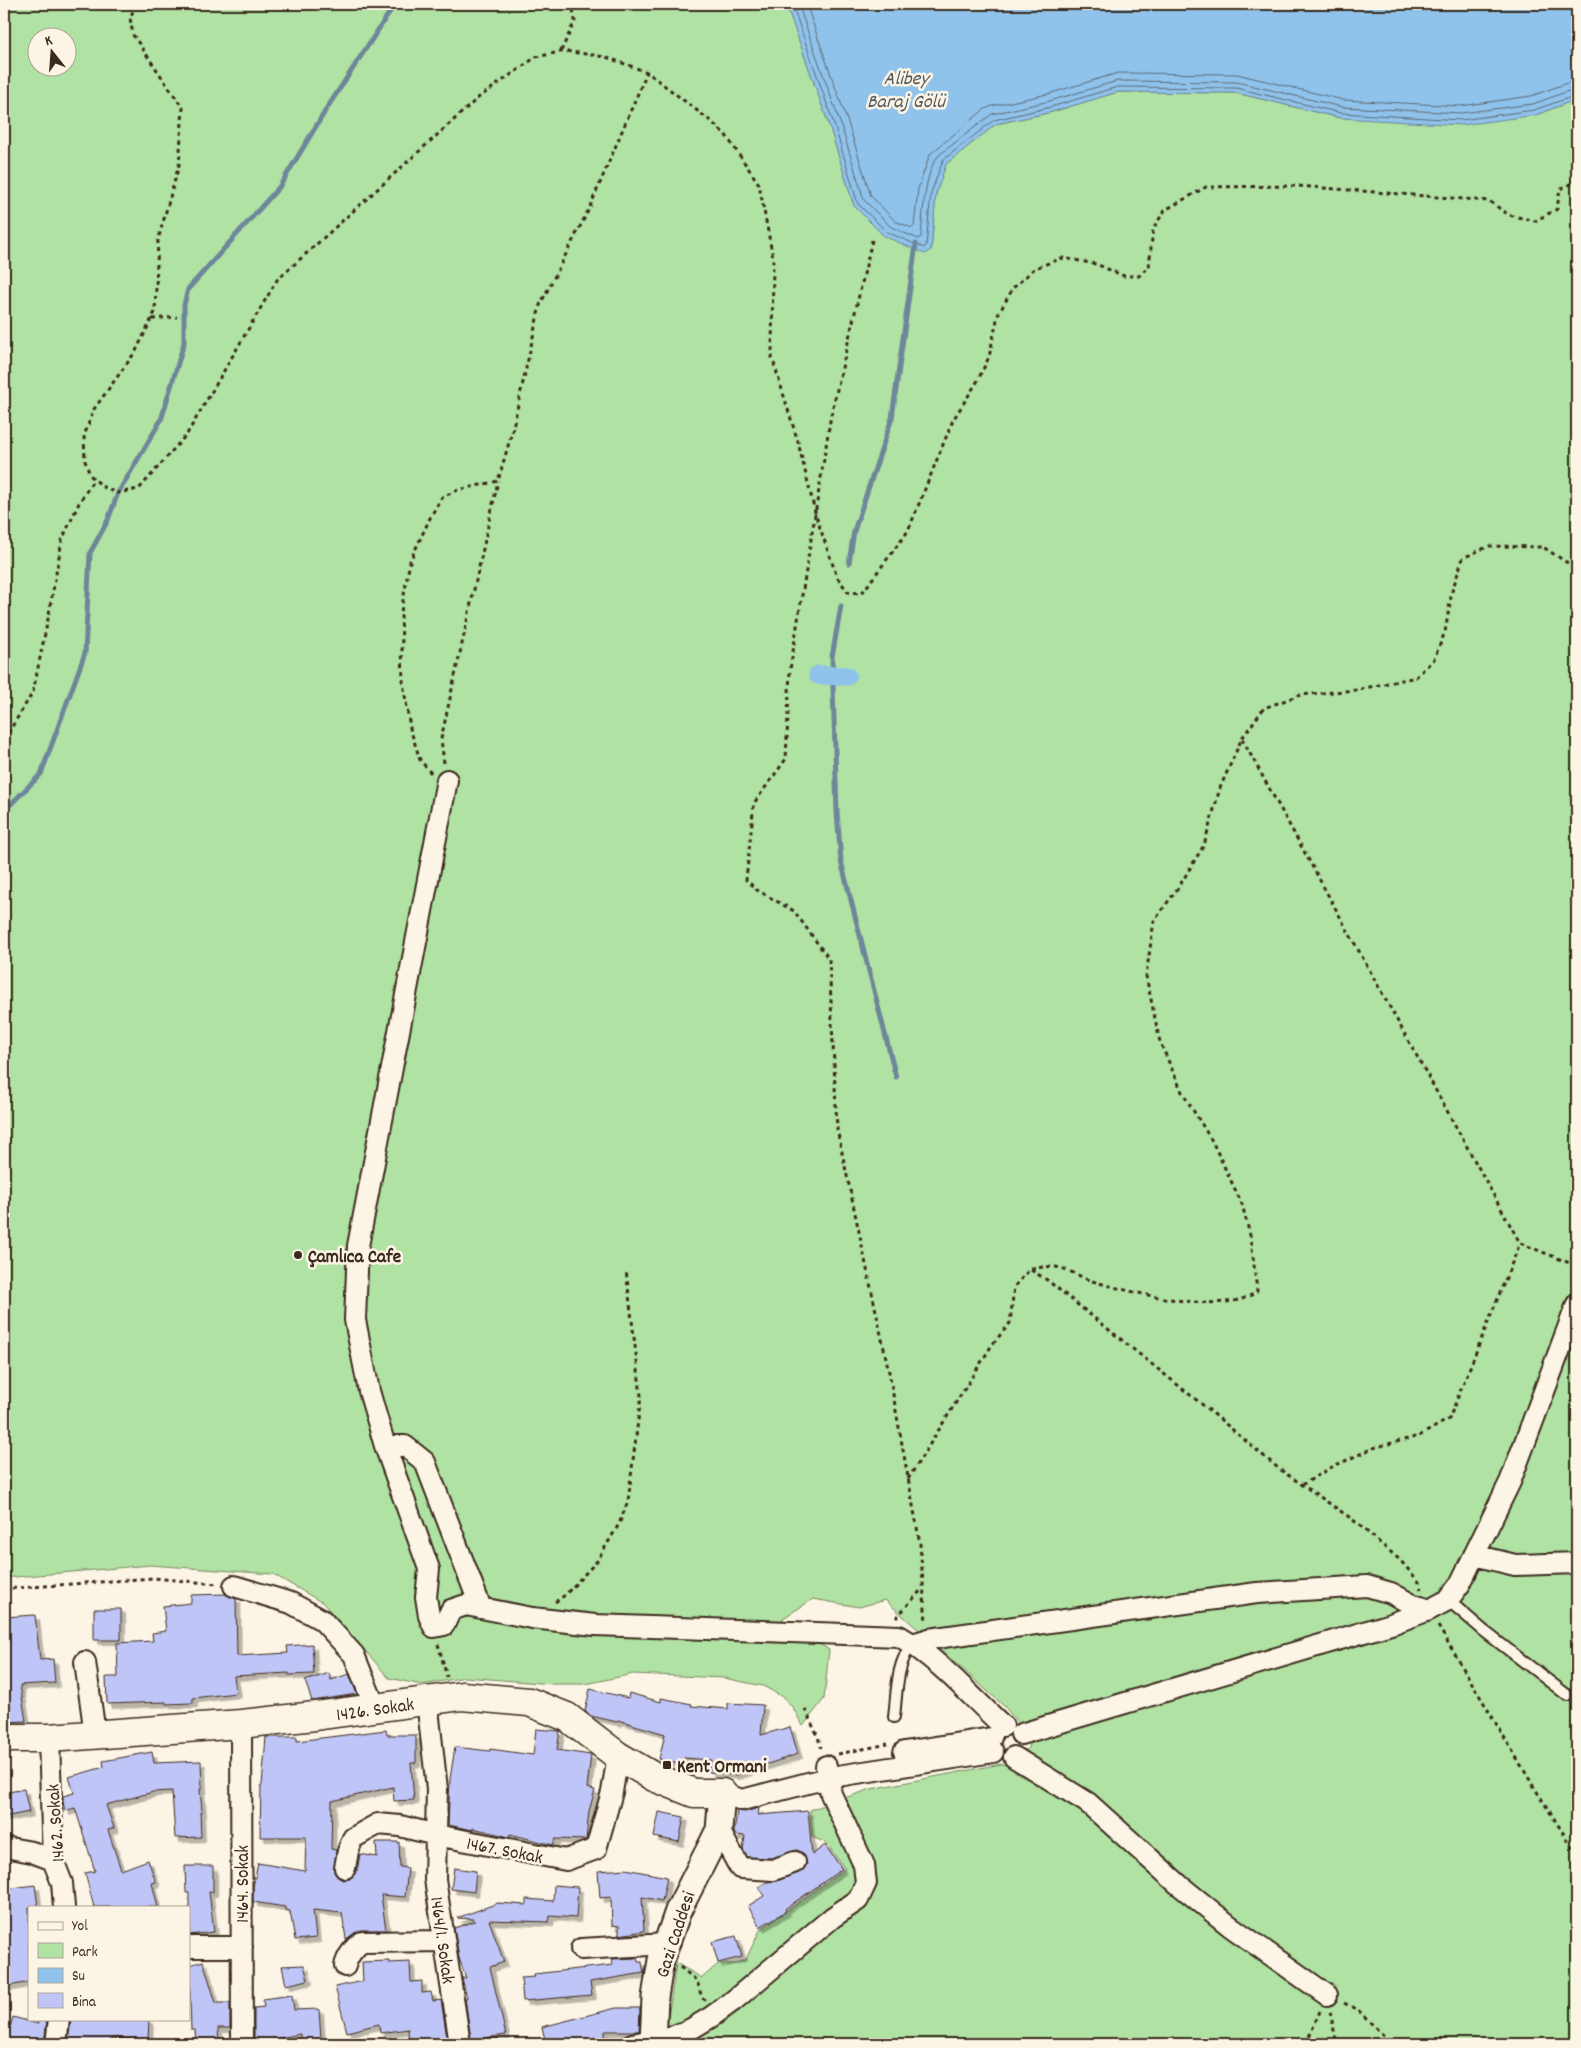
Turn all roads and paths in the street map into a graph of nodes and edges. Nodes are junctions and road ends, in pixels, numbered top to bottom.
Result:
1 (136, 4) edge
2 (572, 4) edge
3 (560, 52) junction
4 (647, 72) junction
5 (1577, 181) edge
6 (872, 240) dead end
7 (178, 317) dead end
8 (152, 319) junction
9 (94, 479) junction
10 (498, 480) junction
11 (816, 516) junction
12 (1577, 569) edge
13 (1242, 738) junction
14 (4, 740) edge
15 (446, 780) junction
16 (1520, 1243) junction
17 (1577, 1266) edge
18 (1030, 1269) junction
19 (626, 1270) dead end
20 (1577, 1304) edge
21 (385, 1446) junction
22 (908, 1479) junction
23 (1302, 1485) junction
24 (1474, 1555) junction
25 (1577, 1563) edge
26 (234, 1586) joint
27 (4, 1589) edge
28 (922, 1589) junction
29 (1448, 1600) junction
30 (481, 1608) junction
31 (1429, 1610) junction
32 (532, 1618) junction
33 (434, 1627) junction
34 (874, 1635) junction
35 (920, 1642) junction
36 (85, 1662) dead end
37 (1567, 1695) dead end
38 (440, 1698) junction
39 (376, 1707) junction
40 (805, 1709) dead end
41 (894, 1717) dead end
42 (240, 1724) junction
43 (94, 1734) junction
44 (4, 1738) edge
45 (49, 1738) junction
46 (1002, 1738) junction
47 (618, 1756) junction
48 (827, 1772) junction
49 (722, 1793) junction
50 (719, 1830) junction
51 (436, 1835) junction
52 (4, 1847) edge
53 (1577, 1855) edge
54 (53, 1860) junction
55 (795, 1862) dead end
56 (345, 1868) dead end
57 (64, 1906) edge
58 (443, 1941) junction
59 (190, 1947) edge
60 (242, 1947) junction
61 (581, 1949) dead end
62 (664, 1952) junction
63 (345, 1966) dead end
64 (1327, 1995) junction
65 (733, 2001) junction
66 (59, 2020) edge
67 (646, 2043) edge
68 (56, 2044) edge
69 (242, 2044) edge
70 (464, 2044) edge
71 (1306, 2044) edge
72 (1337, 2044) edge
73 (1395, 2044) edge

1 - 8 path
2 - 3 path
3 - 4 path
3 - 9 path
4 - 10 path
4 - 11 path
5 - 11 path
6 - 11 path
7 - 8 path
8 - 9 path
9 - 14 path
10 - 15 path
10 - 15 path
11 - 22 path
12 - 13 path
13 - 16 path
13 - 18 path
15 - 21 street
16 - 17 path
16 - 23 path
18 - 22 path
18 - 23 path
19 - 32 path
20 - 24 street
21 - 30 street
21 - 33 street
22 - 28 path
23 - 31 path
24 - 25 street
24 - 29 street
26 - 27 path
26 - 39 street
28 - 34 path
28 - 35 path
29 - 31 street
29 - 37 lane
30 - 32 street
30 - 33 street
31 - 35 street
31 - 46 street
31 - 53 path
32 - 34 street
33 - 38 path
34 - 35 street
35 - 41 lane
35 - 46 street
36 - 43 street
38 - 39 main road, 1426. Sokak
38 - 47 main road, 1426. Sokak
38 - 51 street, 1464/1. Sokak
39 - 42 main road, 1426. Sokak
40 - 48 path
42 - 43 main road, 1426. Sokak
42 - 60 street, 1464. Sokak
43 - 45 main road, 1426. Sokak
44 - 45 main road, 1426. Sokak
45 - 54 street, 1462. Sokak
46 - 48 street
46 - 64 street
47 - 49 main road, 1426. Sokak
47 - 51 street, 1467. Sokak
48 - 49 street
48 - 65 street
49 - 50 street, Gazi Caddesi
50 - 55 street
50 - 62 street, Gazi Caddesi
51 - 56 street, 1467. Sokak
51 - 58 street, 1464/1. Sokak
52 - 54 street
54 - 57 street, 1462. Sokak
58 - 63 street
58 - 70 street, 1464/1. Sokak
59 - 60 street
60 - 69 street, 1464. Sokak
61 - 62 street
62 - 65 path
62 - 67 street, Gazi Caddesi
64 - 71 path
64 - 72 path
64 - 73 path
65 - 67 street
66 - 68 street

